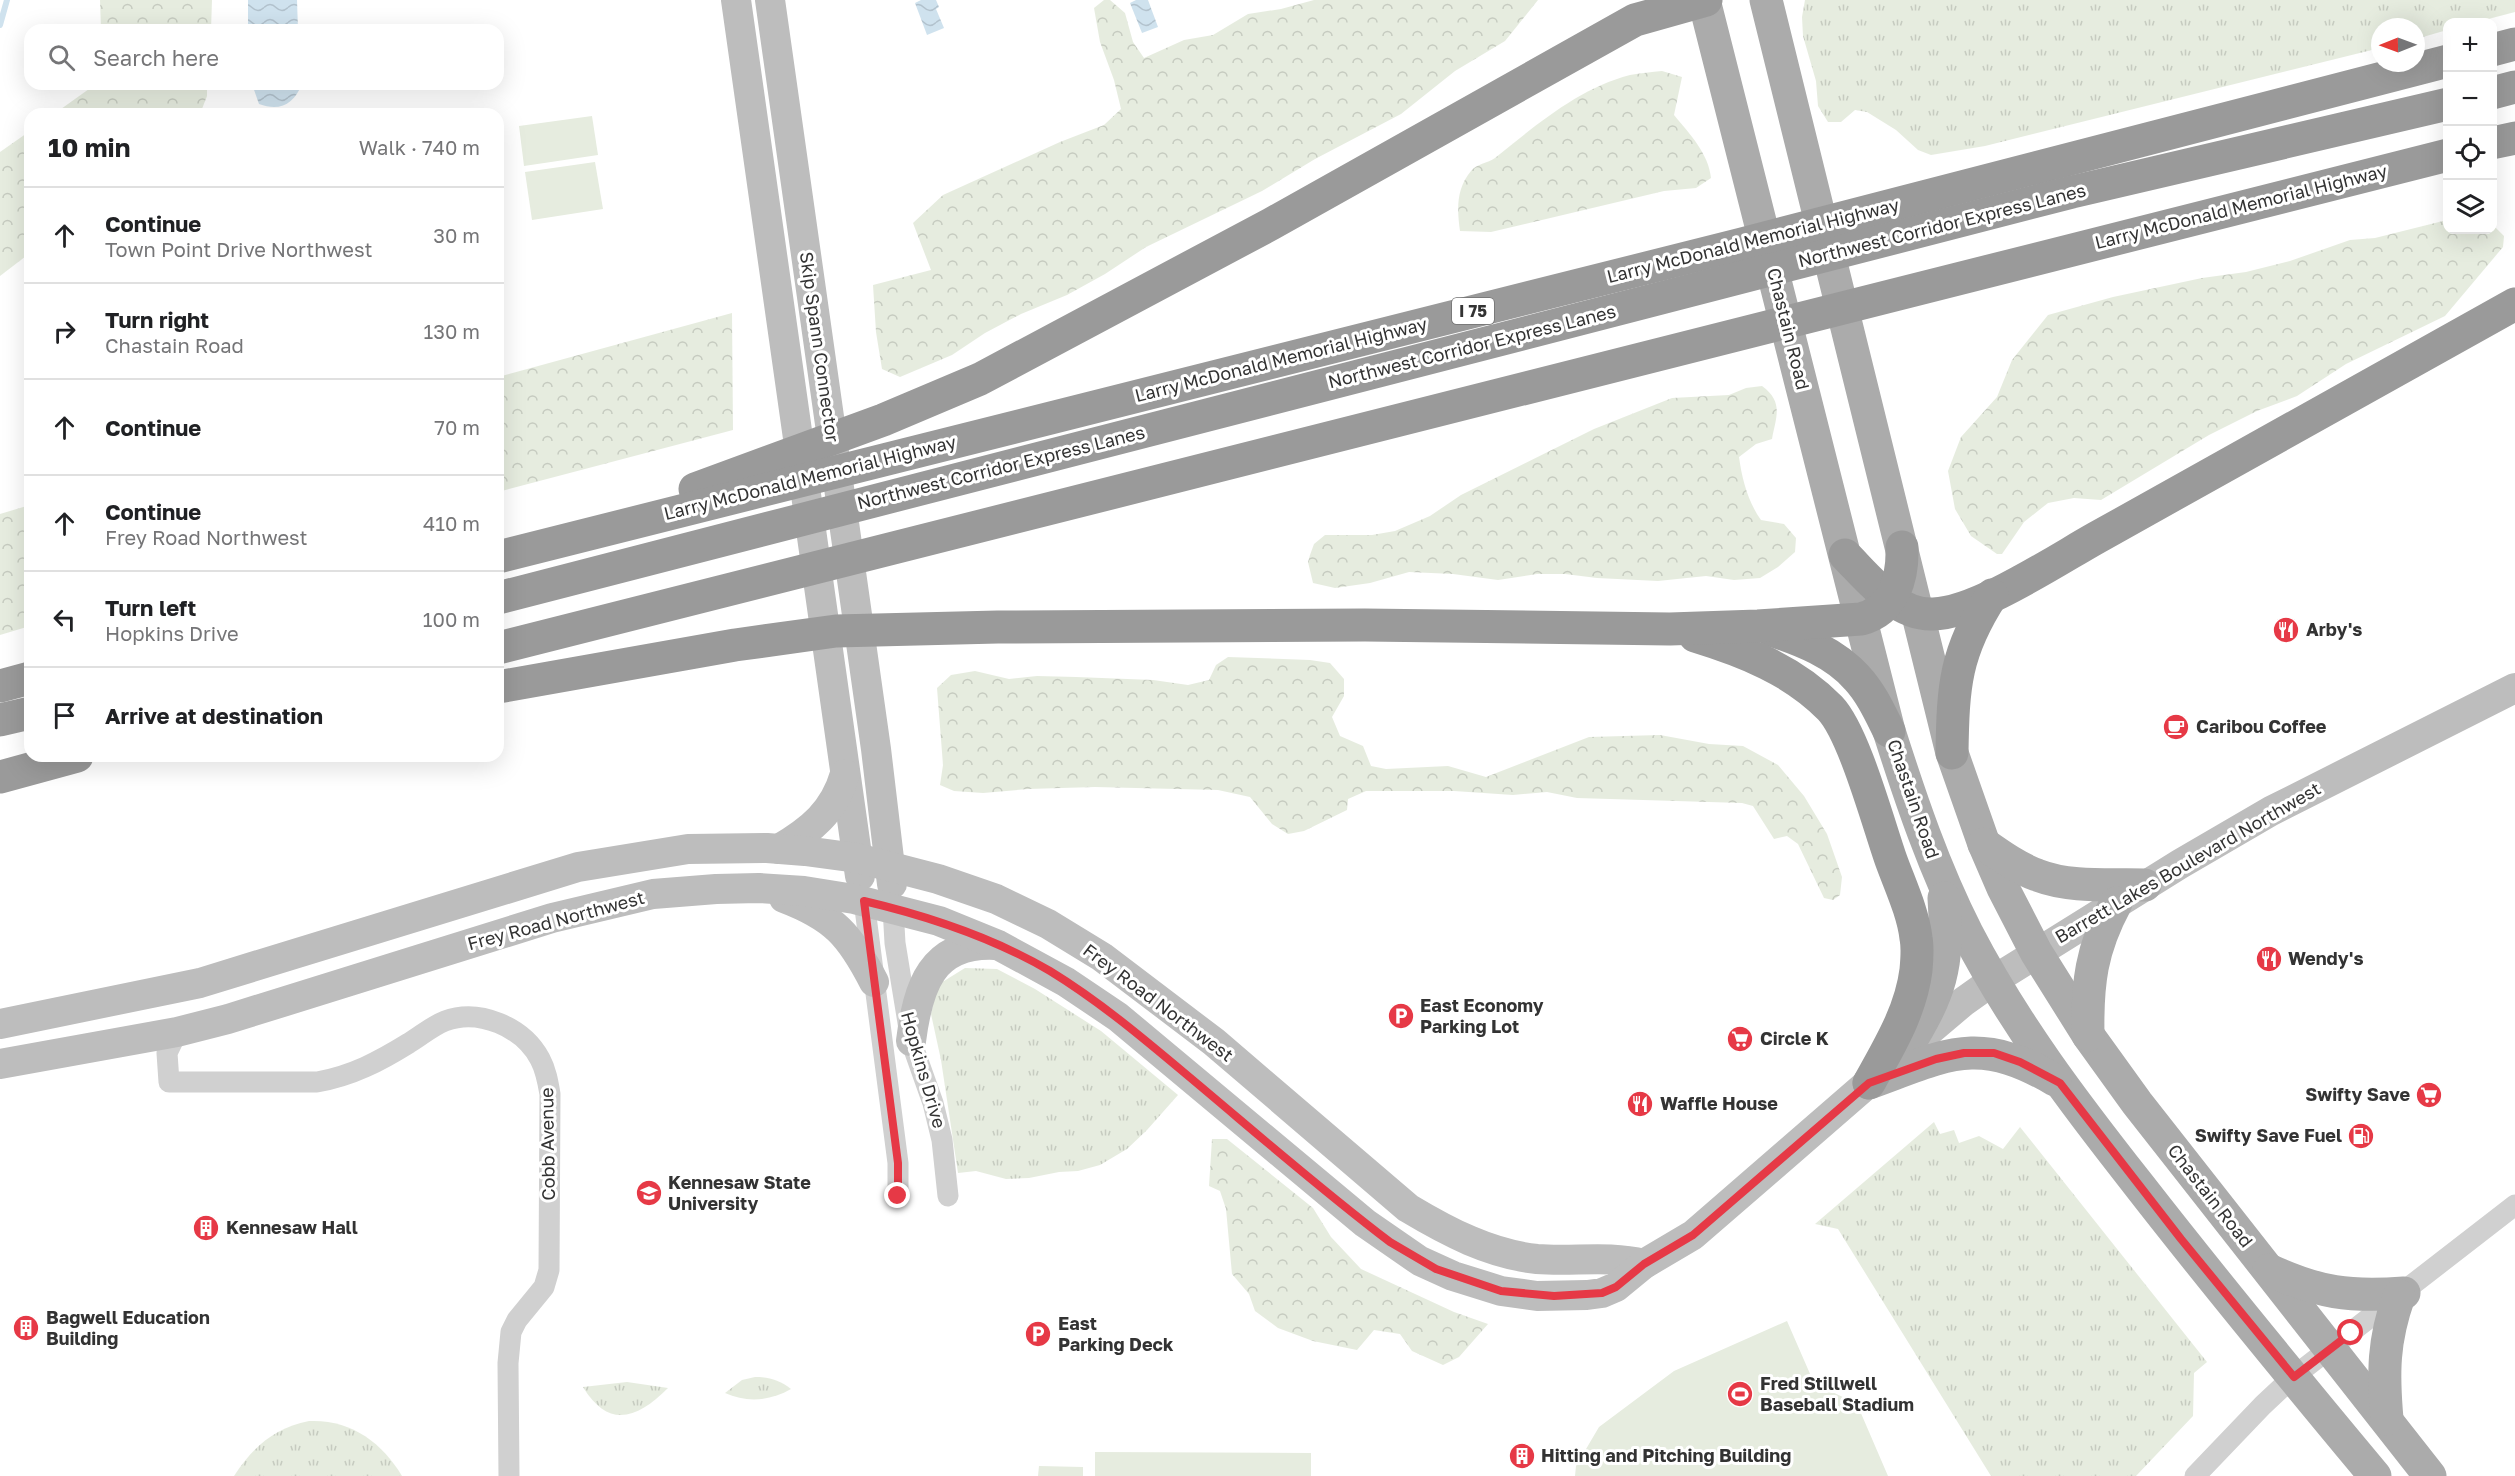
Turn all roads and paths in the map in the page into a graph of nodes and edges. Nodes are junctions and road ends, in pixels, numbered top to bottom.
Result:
1 (736, 0) edge
2 (770, 0) edge
3 (1704, 0) edge
4 (1766, 0) edge
5 (1634, 7) edge
6 (2515, 44) edge
7 (2497, 49) edge
8 (2443, 62) edge
9 (2515, 87) edge
10 (2497, 92) edge
11 (2443, 105) edge
12 (2515, 138) edge
13 (2497, 142) edge
14 (2443, 156) edge
15 (2515, 304) edge
16 (602, 530) junction
17 (1902, 547) joint
18 (504, 555) edge
19 (1845, 555) junction
20 (1992, 595) junction
21 (504, 596) edge
22 (1904, 606) junction
23 (1861, 619) junction
24 (1758, 626) junction
25 (1670, 628) junction
26 (504, 646) edge
27 (24, 680) edge
28 (0, 686) edge
29 (504, 686) edge
30 (2515, 688) edge
31 (24, 714) edge
32 (0, 720) edge
33 (1889, 731) junction
34 (1952, 753) junction
35 (54, 762) edge
36 (844, 764) junction
37 (0, 777) edge
38 (1984, 844) junction
39 (779, 849) junction
40 (857, 858) junction
41 (890, 866) junction
42 (1942, 882) junction
43 (2145, 885) junction
44 (759, 888) junction
45 (864, 901) junction
46 (2116, 903) junction
47 (893, 908) junction
48 (998, 945) junction
49 (2036, 952) junction
50 (1994, 980) junction
51 (874, 982) junction
52 (0, 1024) edge
53 (177, 1032) junction
54 (2088, 1035) junction
55 (911, 1041) junction
56 (1904, 1052) junction
57 (0, 1064) edge
58 (1869, 1083) junction
59 (2060, 1083) junction
60 (898, 1196) dead end
61 (948, 1196) dead end
62 (2515, 1205) edge
63 (1644, 1264) junction
64 (2268, 1269) junction
65 (2401, 1295) junction
66 (2330, 1350) junction
67 (2294, 1377) junction
68 (2387, 1419) junction
69 (509, 1476) edge
70 (2195, 1476) edge
71 (2375, 1476) edge
72 (2430, 1476) edge

1 - 36 main road, Skip Spann Connector
2 - 41 main road, Skip Spann Connector
3 - 5 highway
3 - 19 main road, Chastain Road
4 - 17 main road
5 - 16 highway
6 - 7 highway
8 - 16 highway, Larry McDonald Memorial Highway / I 75
9 - 10 highway
11 - 21 highway, Northwest Corridor Express Lanes
12 - 13 highway
14 - 26 highway, Larry McDonald Memorial Highway
15 - 20 highway
16 - 18 highway, Larry McDonald Memorial Highway / I 75
17 - 22 highway
19 - 22 highway
19 - 23 main road, Chastain Road
20 - 22 highway
20 - 34 highway
22 - 23 highway
22 - 34 main road, Chastain Road
23 - 24 highway
23 - 33 main road, Chastain Road
24 - 25 highway
24 - 33 highway
25 - 29 highway
25 - 58 highway
27 - 28 highway
30 - 43 main road, Barrett Lakes Boulevard Northwest
31 - 32 highway
33 - 42 main road, Chastain Road
34 - 38 main road, Chastain Road
35 - 37 highway
36 - 39 main road
36 - 40 main road, Skip Spann Connector
38 - 43 main road
38 - 49 main road, Chastain Road
39 - 40 main road, Frey Road Northwest
39 - 52 main road, Frey Road Northwest
40 - 41 main road, Frey Road Northwest
40 - 45 main road, Skip Spann Connector
41 - 47 main road, Skip Spann Connector
41 - 63 main road, Frey Road Northwest
42 - 50 main road, Chastain Road
42 - 56 main road
43 - 46 main road, Barrett Lakes Boulevard Northwest
44 - 45 main road, Frey Road Northwest
44 - 51 main road
44 - 53 main road, Frey Road Northwest
45 - 47 main road, Frey Road Northwest
45 - 51 street, Hopkins Drive
46 - 49 main road, Barrett Lakes Boulevard Northwest
46 - 54 main road
47 - 48 main road, Frey Road Northwest
47 - 55 street, Hopkins Drive
48 - 55 main road
48 - 63 main road, Frey Road Northwest
49 - 50 main road, Barrett Lakes Boulevard Northwest
49 - 54 main road, Chastain Road
50 - 56 main road, Frey Road Northwest
50 - 59 main road, Chastain Road
51 - 60 street, Hopkins Drive
53 - 57 main road, Frey Road Northwest
53 - 69 street, Cobb Avenue
54 - 64 main road, Chastain Road
55 - 61 street, Hopkins Drive
56 - 58 main road, Frey Road Northwest
58 - 59 main road
58 - 63 main road, Frey Road Northwest
59 - 67 main road, Chastain Road
62 - 65 street
64 - 65 main road
64 - 66 main road, Chastain Road
65 - 66 street
65 - 68 main road
66 - 67 street
66 - 68 main road, Chastain Road
67 - 70 street
67 - 71 main road, Chastain Road
68 - 72 main road, Chastain Road

